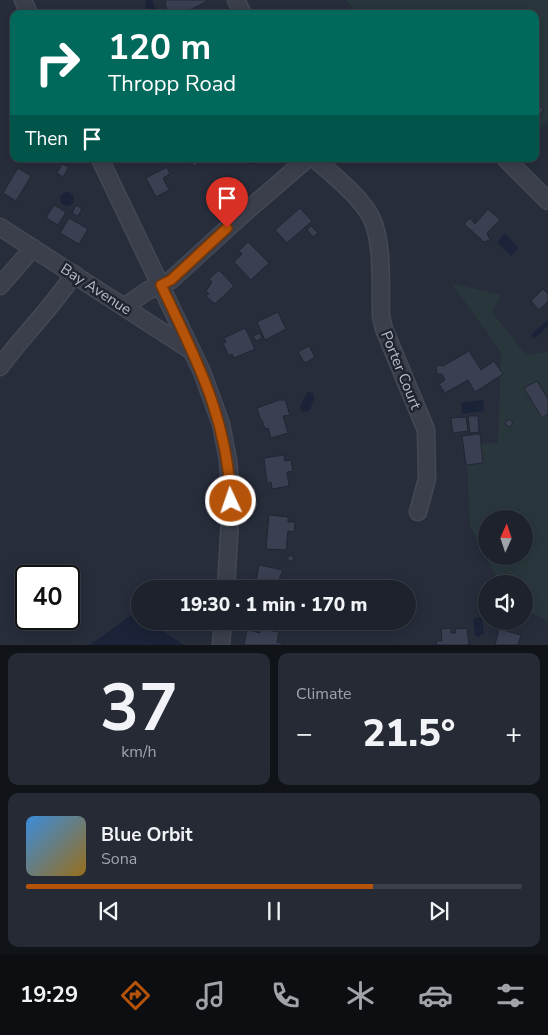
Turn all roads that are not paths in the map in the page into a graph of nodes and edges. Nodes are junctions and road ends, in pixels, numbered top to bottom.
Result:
1 (101, 162) edge
2 (304, 162) edge
3 (319, 162) edge
4 (509, 162) edge
5 (548, 201) edge
6 (0, 227) edge
7 (32, 248) junction
8 (74, 274) junction
9 (161, 285) junction
10 (0, 286) edge
11 (124, 307) junction
12 (192, 351) junction
13 (0, 368) edge
14 (418, 512) dead end
15 (227, 580) edge
16 (222, 630) edge
17 (221, 645) edge

1 - 9 street
2 - 9 street
3 - 14 street, Porter Court
4 - 5 street
6 - 7 street, Bay Avenue
7 - 8 street, Bay Avenue
7 - 10 street
8 - 11 street, Bay Avenue
8 - 13 street
9 - 11 street
9 - 12 street
11 - 12 street, Bay Avenue
12 - 15 street
16 - 17 street

